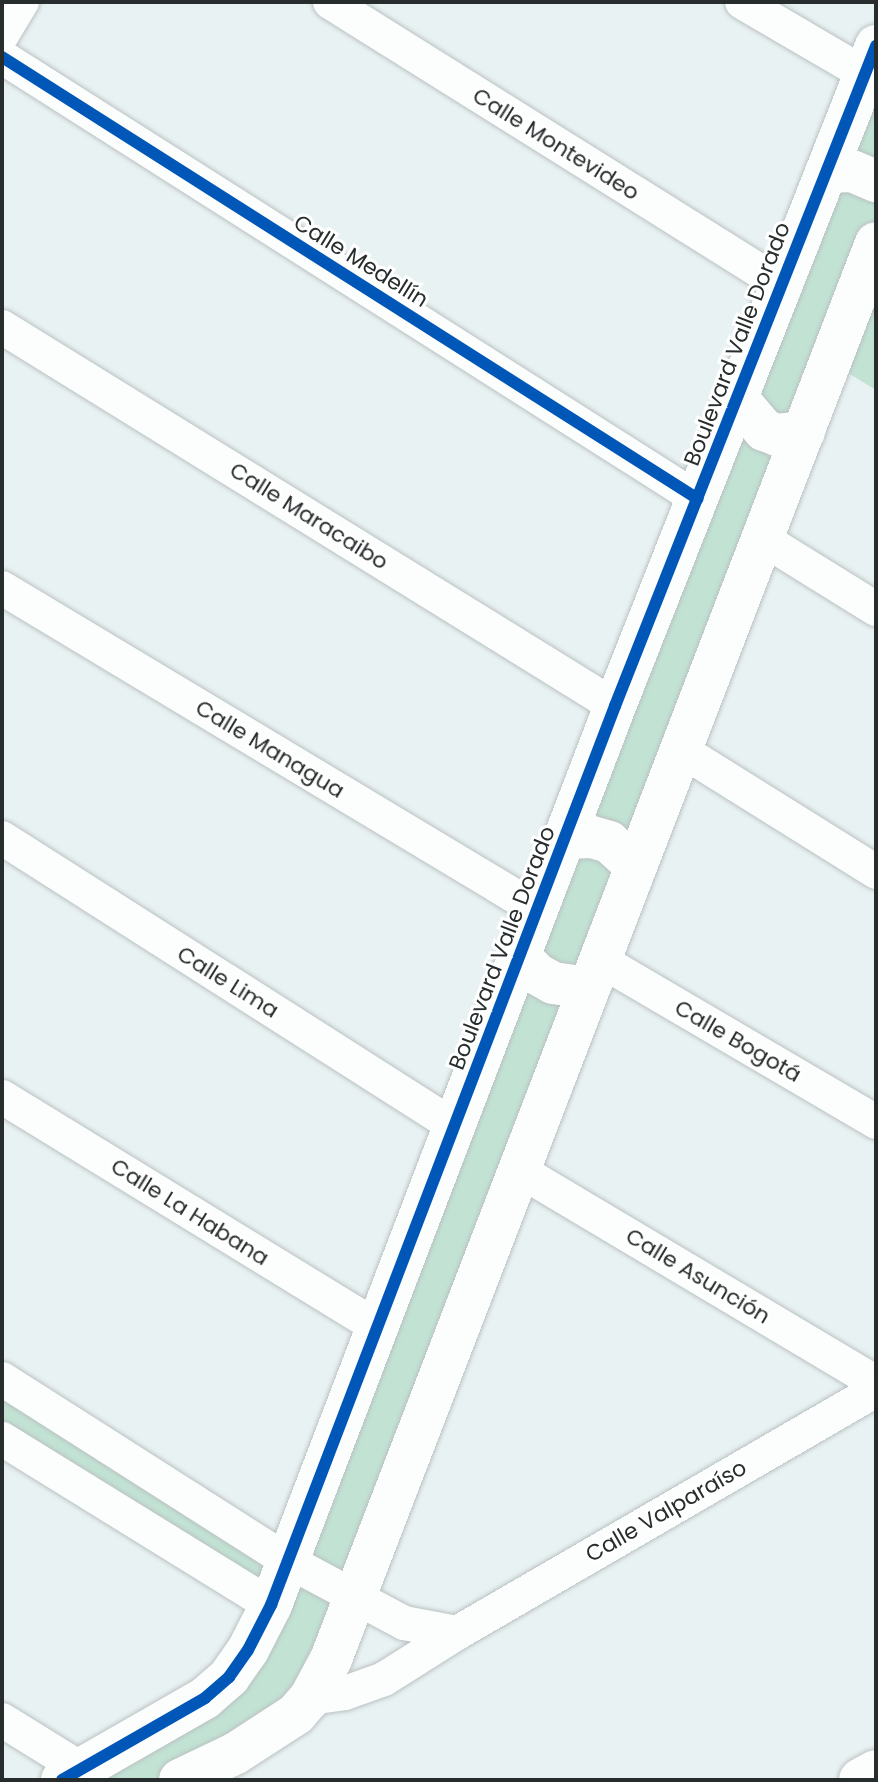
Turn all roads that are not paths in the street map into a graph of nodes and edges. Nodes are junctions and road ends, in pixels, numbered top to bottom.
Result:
1 (22, 2) edge
2 (330, 2) edge
3 (742, 2) edge
4 (2, 35) edge
5 (2, 57) edge
6 (870, 60) edge
7 (826, 172) junction
8 (876, 181) edge
9 (876, 243) edge
10 (782, 285) junction
11 (2, 327) edge
12 (737, 398) junction
13 (804, 432) junction
14 (698, 499) junction
15 (763, 539) junction
16 (2, 588) edge
17 (876, 609) edge
18 (615, 706) junction
19 (681, 750) junction
20 (2, 838) edge
21 (566, 838) junction
22 (636, 866) junction
23 (876, 872) edge
24 (538, 910) junction
25 (520, 957) junction
26 (594, 974) junction
27 (2, 1097) edge
28 (876, 1122) edge
29 (454, 1126) junction
30 (519, 1170) junction
31 (377, 1327) junction
32 (2, 1379) edge
33 (876, 1383) edge
34 (876, 1390) edge
35 (2, 1439) edge
36 (288, 1561) junction
37 (356, 1596) junction
38 (271, 1605) junction
39 (457, 1633) junction
40 (205, 1698) junction
41 (310, 1698) junction
42 (2, 1720) edge
43 (236, 1753) junction
44 (876, 1772) edge
45 (72, 1775) edge
46 (180, 1780) edge
47 (861, 1780) edge

1 - 4 street
2 - 10 street, Calle Montevideo
3 - 6 street
5 - 14 street, Calle Medellín
6 - 7 street, Boulevard Valle Dorado
7 - 8 street
7 - 10 street, Boulevard Valle Dorado
9 - 13 street
10 - 12 street, Boulevard Valle Dorado
11 - 18 street, Calle Maracaibo
12 - 13 street
12 - 14 street, Boulevard Valle Dorado
13 - 15 street
14 - 18 street, Boulevard Valle Dorado
15 - 17 street
15 - 19 street
16 - 24 street, Calle Managua
18 - 21 street, Boulevard Valle Dorado
19 - 22 street
19 - 23 street
20 - 29 street, Calle Lima
21 - 22 street
21 - 24 street, Boulevard Valle Dorado
22 - 26 street
24 - 25 street, Boulevard Valle Dorado
25 - 26 street
25 - 29 street, Boulevard Valle Dorado
26 - 28 street, Calle Bogotá
26 - 30 street
27 - 31 street, Calle La Habana
29 - 31 street, Boulevard Valle Dorado
30 - 33 street, Calle Asunción
30 - 37 street
31 - 36 street, Boulevard Valle Dorado
32 - 36 street
34 - 39 street, Calle Valparaíso
35 - 38 street
36 - 37 street
36 - 38 street, Boulevard Valle Dorado
37 - 39 street
37 - 41 street
38 - 40 street, Boulevard Valle Dorado
39 - 41 street, Calle Valparaíso
40 - 43 street
40 - 45 street, Boulevard Valle Dorado
41 - 43 street
42 - 45 street
43 - 46 street
44 - 47 main road

